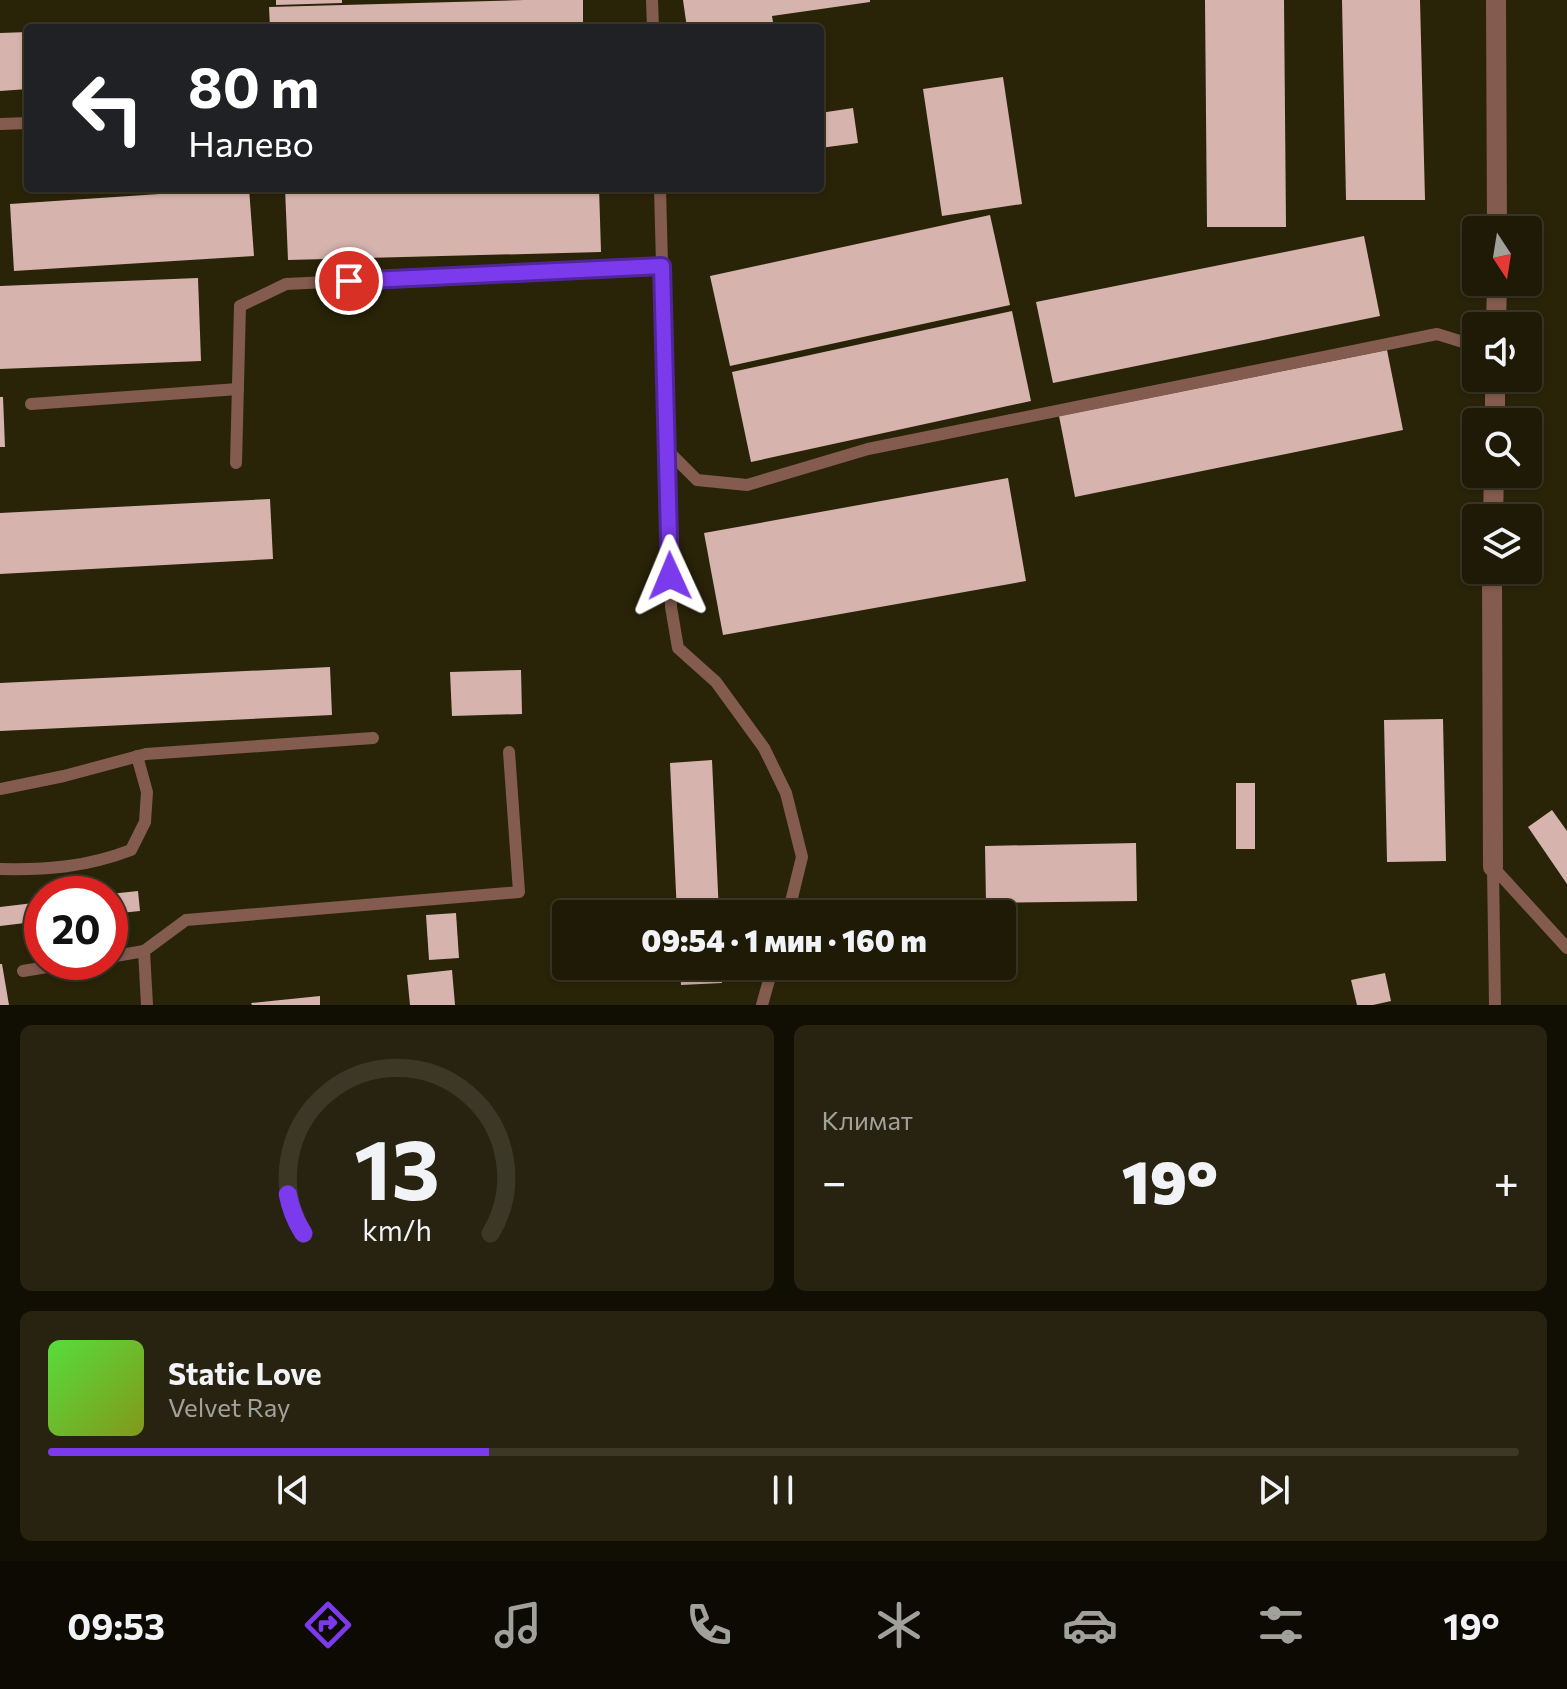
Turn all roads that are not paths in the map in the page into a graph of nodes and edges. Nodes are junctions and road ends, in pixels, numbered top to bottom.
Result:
1 (652, 0) edge
2 (1496, 0) edge
3 (653, 24) edge
4 (24, 123) edge
5 (0, 124) edge
6 (660, 192) edge
7 (1497, 216) edge
8 (662, 266) junction
9 (1462, 342) edge
10 (238, 389) junction
11 (31, 404) dead end
12 (667, 450) junction
13 (236, 463) dead end
14 (1492, 584) edge
15 (373, 738) dead end
16 (509, 752) dead end
17 (137, 756) junction
18 (0, 789) edge
19 (1493, 867) junction
20 (0, 869) edge
21 (791, 900) edge
22 (1567, 948) edge
23 (144, 951) junction
24 (128, 954) edge
25 (769, 980) edge
26 (147, 1005) edge
27 (762, 1005) edge
28 (1495, 1005) edge

1 - 3 lane
2 - 7 street
4 - 5 lane
6 - 8 lane
8 - 10 lane
8 - 12 lane
9 - 12 lane
10 - 11 lane
10 - 13 lane
12 - 21 lane
14 - 19 street
15 - 17 lane
16 - 23 lane
17 - 18 lane
17 - 20 lane
19 - 22 lane
19 - 28 lane
23 - 24 lane
23 - 26 lane
25 - 27 lane

